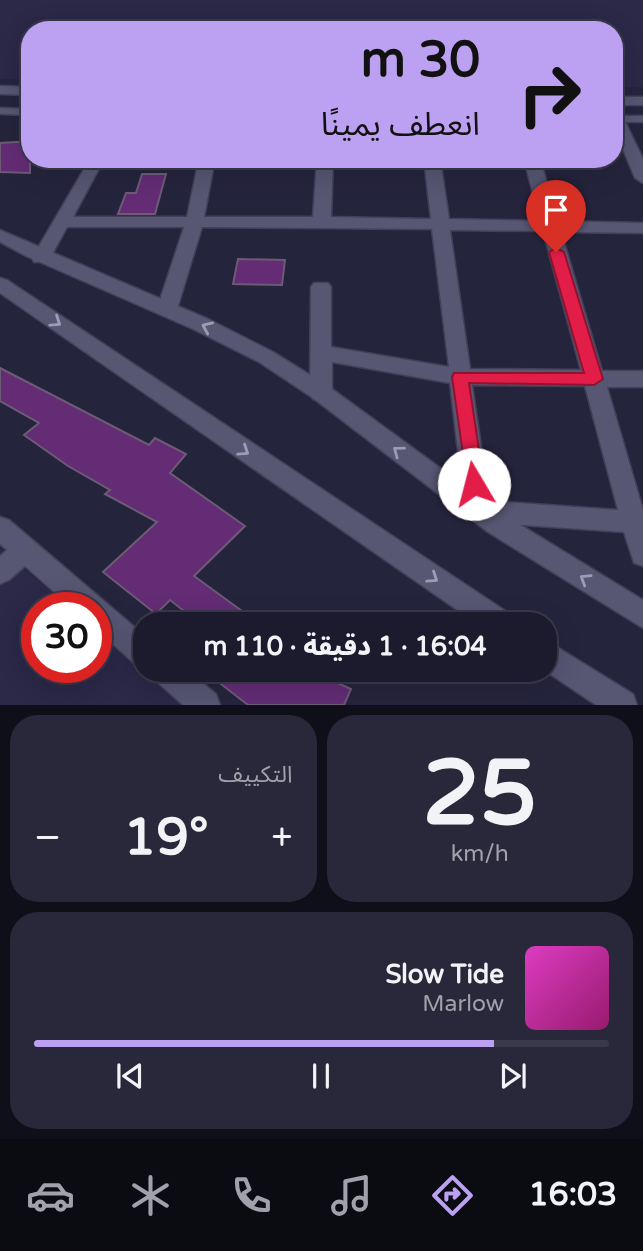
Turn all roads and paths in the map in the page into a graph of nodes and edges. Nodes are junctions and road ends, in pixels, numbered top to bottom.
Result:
1 (0, 90) edge
2 (21, 91) edge
3 (623, 101) edge
4 (643, 101) edge
5 (0, 111) edge
6 (21, 112) edge
7 (623, 117) edge
8 (643, 119) edge
9 (623, 132) edge
10 (91, 168) edge
11 (205, 168) edge
12 (325, 168) edge
13 (433, 168) edge
14 (534, 168) edge
15 (643, 178) edge
16 (63, 222) junction
17 (322, 222) junction
18 (194, 224) junction
19 (439, 226) junction
20 (549, 227) junction
21 (643, 228) edge
22 (0, 235) edge
23 (41, 258) junction
24 (0, 284) edge
25 (321, 287) dead end
26 (167, 309) junction
27 (321, 353) junction
28 (460, 377) junction
29 (594, 379) junction
30 (643, 379) edge
31 (321, 393) junction
32 (478, 511) junction
33 (634, 522) junction
34 (0, 528) edge
35 (25, 550) junction
36 (643, 555) edge
37 (0, 572) edge
38 (74, 592) edge
39 (484, 612) edge
40 (643, 615) edge
41 (112, 625) edge
42 (133, 643) edge
43 (557, 662) edge
44 (179, 682) edge
45 (205, 705) edge
46 (622, 705) edge

1 - 2 street
3 - 4 street
5 - 6 lane
7 - 8 lane
9 - 15 street
10 - 16 street
11 - 18 street
12 - 17 street
13 - 19 street
14 - 20 street
16 - 18 street
16 - 23 street
17 - 18 street
17 - 19 street
18 - 26 street
19 - 20 street
19 - 28 street
20 - 21 street
20 - 29 street
22 - 23 street
23 - 26 street
24 -> 39 street
25 - 27 street
31 -> 26 street
27 - 28 street
27 - 31 street
28 - 29 street
28 - 32 street
29 - 30 street
29 - 33 street
32 -> 31 street
32 - 33 street
40 -> 32 street
33 - 36 street
34 - 35 street
35 - 37 street
35 - 38 street
41 - 42 street
43 - 46 street
44 - 45 street

